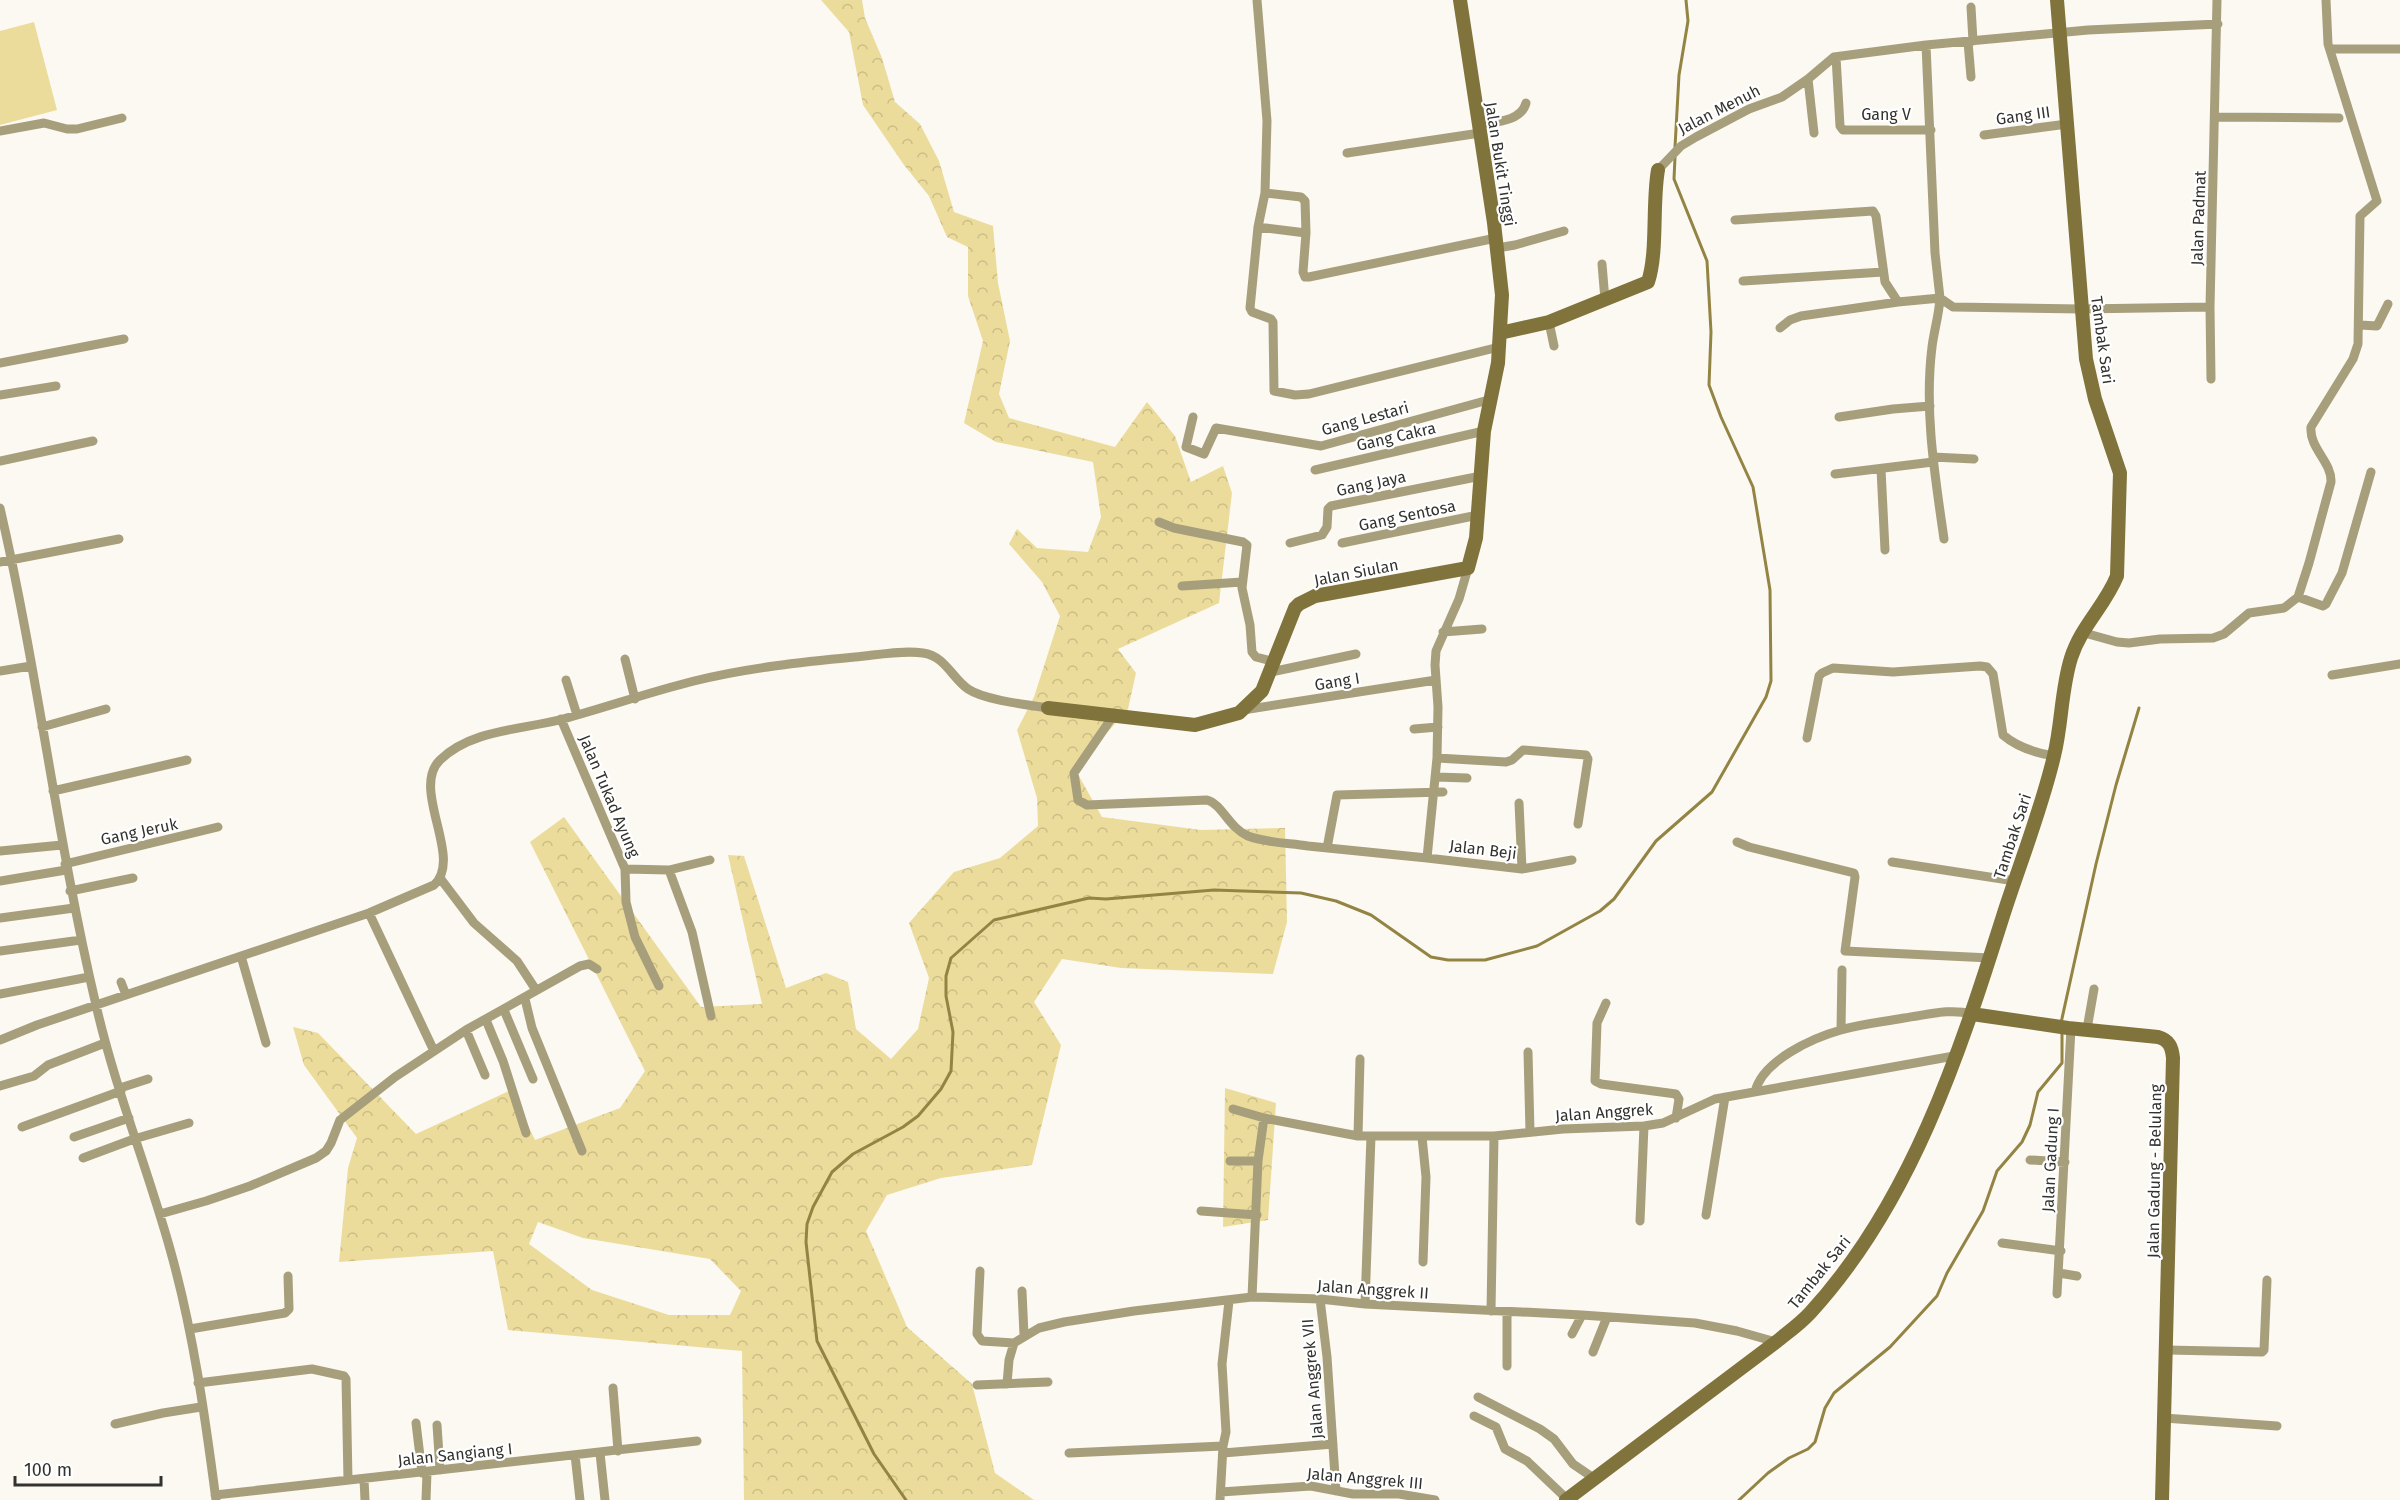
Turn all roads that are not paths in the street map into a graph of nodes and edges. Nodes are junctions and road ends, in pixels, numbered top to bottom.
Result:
1 (1257, 0) edge
2 (1460, 0) edge
3 (2057, 0) edge
4 (2217, 0) edge
5 (2326, 0) edge
6 (1971, 8) dead end
7 (2218, 24) junction
8 (2060, 34) junction
9 (1971, 41) junction
10 (1926, 45) junction
11 (2331, 49) junction
12 (2400, 49) edge
13 (1836, 57) junction
14 (1971, 77) dead end
15 (1808, 79) junction
16 (1526, 103) dead end
17 (2215, 117) junction
18 (2339, 117) dead end
19 (122, 118) dead end
20 (2067, 124) junction
21 (1479, 129) junction
22 (1931, 130) junction
23 (0, 131) edge
24 (1814, 133) dead end
25 (1984, 135) dead end
26 (1347, 153) dead end
27 (1658, 170) joint
28 (1265, 193) junction
29 (1735, 220) dead end
30 (1258, 227) junction
31 (1564, 231) dead end
32 (1306, 232) junction
33 (1496, 243) junction
34 (1602, 264) dead end
35 (1883, 272) junction
36 (1743, 281) dead end
37 (1940, 298) junction
38 (1605, 300) junction
39 (1898, 302) junction
40 (2388, 304) dead end
41 (2210, 307) junction
42 (2081, 309) junction
43 (1549, 322) junction
44 (2367, 326) junction
45 (1780, 328) dead end
46 (124, 339) dead end
47 (1499, 340) junction
48 (1554, 346) dead end
49 (0, 363) edge
50 (2211, 379) dead end
51 (56, 386) dead end
52 (0, 395) edge
53 (1492, 399) junction
54 (1930, 406) junction
55 (1193, 417) dead end
56 (1839, 417) dead end
57 (1484, 431) junction
58 (93, 441) dead end
59 (1974, 459) dead end
60 (1933, 460) junction
61 (0, 461) edge
62 (1881, 469) junction
63 (1315, 470) dead end
64 (2371, 472) dead end
65 (1835, 474) dead end
66 (1481, 476) junction
67 (0, 508) edge
68 (1478, 515) junction
69 (2, 521) edge
70 (1159, 522) dead end
71 (119, 538) dead end
72 (1944, 539) dead end
73 (1290, 543) dead end
74 (1342, 543) dead end
75 (1885, 550) dead end
76 (12, 561) junction
77 (0, 562) edge
78 (1468, 568) junction
79 (1242, 582) junction
80 (1182, 586) dead end
81 (2299, 597) junction
82 (1482, 629) dead end
83 (1443, 632) junction
84 (2081, 632) junction
85 (1356, 654) dead end
86 (625, 659) dead end
87 (2400, 664) edge
88 (31, 666) junction
89 (1273, 667) junction
90 (0, 671) edge
91 (2332, 675) dead end
92 (566, 680) dead end
93 (1436, 680) junction
94 (635, 699) junction
95 (1047, 708) joint
96 (105, 709) dead end
97 (1243, 710) junction
98 (577, 715) junction
99 (1113, 716) junction
100 (561, 720) junction
101 (42, 727) junction
102 (1438, 727) junction
103 (1414, 729) dead end
104 (1807, 738) dead end
105 (2054, 756) junction
106 (1437, 758) junction
107 (188, 760) dead end
108 (1436, 777) junction
109 (1467, 778) dead end
110 (53, 790) junction
111 (1438, 791) junction
112 (1519, 803) dead end
113 (1578, 824) dead end
114 (218, 827) dead end
115 (1737, 842) dead end
116 (62, 845) junction
117 (1327, 848) junction
118 (0, 851) edge
119 (1427, 858) junction
120 (711, 860) dead end
121 (1572, 860) dead end
122 (1892, 862) dead end
123 (66, 867) junction
124 (625, 869) junction
125 (1522, 869) junction
126 (669, 870) junction
127 (133, 878) dead end
128 (440, 878) junction
129 (0, 881) edge
130 (2015, 881) junction
131 (70, 891) junction
132 (74, 908) junction
133 (369, 913) junction
134 (0, 918) edge
135 (81, 940) junction
136 (0, 951) edge
137 (241, 956) junction
138 (1990, 958) junction
139 (597, 969) dead end
140 (1842, 970) dead end
141 (89, 977) junction
142 (121, 982) dead end
143 (659, 986) dead end
144 (2094, 989) dead end
145 (536, 990) junction
146 (0, 994) edge
147 (126, 995) junction
148 (525, 999) junction
149 (1606, 1003) dead end
150 (96, 1005) junction
151 (504, 1010) junction
152 (1972, 1014) junction
153 (711, 1016) dead end
154 (486, 1020) junction
155 (2065, 1027) junction
156 (2087, 1029) junction
157 (466, 1030) junction
158 (1841, 1030) junction
159 (0, 1040) edge
160 (105, 1043) junction
161 (266, 1043) dead end
162 (434, 1051) junction
163 (1528, 1052) dead end
164 (1954, 1056) junction
165 (1360, 1059) dead end
166 (485, 1076) dead end
167 (148, 1079) dead end
168 (533, 1079) dead end
169 (0, 1086) edge
170 (120, 1090) junction
171 (1755, 1092) junction
172 (1725, 1097) junction
173 (1233, 1109) dead end
174 (129, 1118) junction
175 (1264, 1118) junction
176 (1676, 1118) junction
177 (189, 1123) dead end
178 (1644, 1126) junction
179 (22, 1128) dead end
180 (1530, 1132) junction
181 (526, 1133) dead end
182 (1358, 1136) junction
183 (1371, 1136) junction
184 (1494, 1136) junction
185 (74, 1137) dead end
186 (1422, 1137) junction
187 (134, 1138) junction
188 (582, 1151) dead end
189 (82, 1158) dead end
190 (2031, 1160) dead end
191 (1230, 1161) dead end
192 (1258, 1161) junction
193 (2065, 1162) junction
194 (1201, 1211) dead end
195 (160, 1214) junction
196 (1257, 1215) junction
197 (1706, 1215) dead end
198 (1640, 1221) dead end
199 (2002, 1244) dead end
200 (2061, 1251) junction
201 (1423, 1262) dead end
202 (980, 1271) dead end
203 (2059, 1273) junction
204 (288, 1276) dead end
205 (2077, 1276) dead end
206 (2267, 1280) dead end
207 (1022, 1291) dead end
208 (2057, 1294) dead end
209 (1252, 1297) junction
210 (1320, 1299) junction
211 (1229, 1301) junction
212 (1365, 1304) junction
213 (1491, 1311) junction
214 (1508, 1313) junction
215 (1582, 1315) junction
216 (1607, 1317) junction
217 (190, 1329) junction
218 (1572, 1334) dead end
219 (1024, 1335) junction
220 (1776, 1342) junction
221 (1014, 1343) junction
222 (2166, 1350) junction
223 (1593, 1352) dead end
224 (1508, 1366) dead end
225 (1048, 1382) dead end
226 (198, 1383) junction
227 (1007, 1384) junction
228 (978, 1385) dead end
229 (613, 1388) dead end
230 (1478, 1397) dead end
231 (201, 1407) junction
232 (1473, 1416) dead end
233 (2164, 1418) junction
234 (115, 1424) dead end
235 (416, 1424) dead end
236 (437, 1425) dead end
237 (2277, 1426) dead end
238 (697, 1442) dead end
239 (1333, 1444) junction
240 (1223, 1450) junction
241 (618, 1451) junction
242 (600, 1453) junction
243 (1069, 1453) dead end
244 (575, 1455) junction
245 (440, 1470) junction
246 (424, 1472) junction
247 (364, 1479) junction
248 (1595, 1479) junction
249 (348, 1480) junction
250 (1336, 1491) junction
251 (1220, 1496) edge
252 (216, 1498) edge
253 (1567, 1499) edge
254 (365, 1500) edge
255 (426, 1500) edge
256 (580, 1500) edge
257 (605, 1500) edge
258 (1435, 1500) edge
259 (2162, 1500) edge

1 - 28 street
2 - 21 street, Jalan Bukit Tinggi
3 - 8 street, Tambak Sari
4 - 7 street, Jalan Padmat
5 - 11 street
6 - 9 street
7 - 8 street, Jalan Menuh
7 - 17 street, Jalan Padmat
8 - 9 street, Jalan Menuh
8 - 20 street, Tambak Sari
9 - 10 street, Jalan Menuh
9 - 14 street
10 - 13 street, Jalan Menuh
10 - 22 street
11 - 12 street
11 - 44 street
13 - 15 street, Jalan Menuh
13 - 22 street, Gang V
15 - 24 street
15 - 27 street, Jalan Menuh
16 - 21 street
17 - 18 street
17 - 41 street, Jalan Padmat
19 - 23 street
20 - 25 street, Gang III
20 - 42 street, Tambak Sari
21 - 26 street
21 - 33 street, Jalan Bukit Tinggi
22 - 37 street
27 - 38 street, Jalan Menuh
28 - 30 street
28 - 32 street
29 - 35 street
30 - 32 street
30 - 47 street
31 - 33 street
32 - 33 street
33 - 47 street, Jalan Bukit Tinggi
34 - 38 street
35 - 36 street
35 - 39 street
37 - 39 street
37 - 42 street
37 - 54 street
38 - 43 street, Jalan Menuh
39 - 45 street
40 - 44 street
41 - 42 street
41 - 50 street, Jalan Padmat
42 - 84 street, Tambak Sari
43 - 47 street, Jalan Menuh
43 - 48 street
44 - 81 street
46 - 49 street
47 - 53 street
51 - 52 street
53 - 55 street, Gang Lestari
53 - 57 street
54 - 56 street
54 - 60 street
57 - 63 street, Gang Cakra
57 - 66 street
58 - 61 street
59 - 60 street
60 - 62 street
60 - 72 street
62 - 65 street
62 - 75 street
64 - 81 street
66 - 68 street
66 - 73 street, Gang Jaya
67 - 69 street
68 - 74 street, Gang Sentosa
68 - 78 street
69 - 76 street
70 - 79 street
71 - 76 street
76 - 77 street
76 - 88 street
78 - 83 street
78 - 89 street, Jalan Siulan
79 - 80 street
79 - 89 street
81 - 84 street
82 - 83 street
83 - 93 street
84 - 105 street, Tambak Sari
85 - 89 street
86 - 94 street
87 - 91 street
88 - 90 street
88 - 101 street
89 - 97 street, Jalan Siulan
92 - 98 street
93 - 97 street, Gang I
93 - 102 street
94 - 95 street
94 - 98 street
95 - 99 street, Jalan Siulan
96 - 101 street
97 - 99 street, Jalan Siulan
98 - 100 street
99 - 117 street, Jalan Beji
100 - 124 street, Jalan Tukad Ayung
100 - 128 street
101 - 110 street
102 - 103 street
102 - 106 street
104 - 105 street
105 - 130 street, Tambak Sari
106 - 108 street
106 - 113 street
107 - 110 street
108 - 109 street
108 - 111 street
110 - 116 street
111 - 117 street
111 - 119 street
112 - 125 street
114 - 123 street, Gang Jeruk
115 - 138 street
116 - 118 street
116 - 123 street
117 - 119 street, Jalan Beji
119 - 125 street, Jalan Beji
120 - 126 street
121 - 125 street, Jalan Beji
122 - 130 street
123 - 129 street, Gang Jeruk
123 - 131 street
124 - 126 street
124 - 143 street, Jalan Tukad Ayung
126 - 153 street
127 - 131 street
128 - 133 street
128 - 145 street
130 - 138 street, Tambak Sari
131 - 132 street
132 - 134 street
132 - 135 street
133 - 137 street
133 - 162 street
135 - 136 street
135 - 141 street
137 - 147 street
137 - 161 street
138 - 152 street, Tambak Sari
139 - 145 street
140 - 158 street
141 - 146 street
141 - 150 street
142 - 147 street
144 - 156 street
145 - 148 street
147 - 150 street
148 - 151 street
148 - 188 street
149 - 176 street
150 - 159 street
150 - 160 street
151 - 154 street
151 - 168 street
152 - 155 street, Jalan Gadung - Belulang
152 - 158 street
152 - 164 street, Tambak Sari
154 - 157 street
154 - 181 street
155 - 156 street, Jalan Gadung - Belulang
155 - 193 street, Jalan Gadung I
156 - 222 street, Jalan Gadung - Belulang
157 - 162 street
157 - 166 street
158 - 171 street
160 - 169 street
160 - 170 street
162 - 195 street
163 - 180 street
164 - 171 street, Jalan Anggrek
164 - 220 street, Tambak Sari
165 - 182 street
167 - 170 street
170 - 174 street
170 - 179 street
171 - 172 street, Jalan Anggrek
172 - 176 street, Jalan Anggrek
172 - 197 street
173 - 175 street, Jalan Anggrek
174 - 185 street
174 - 187 street
175 - 182 street, Jalan Anggrek
175 - 192 street
176 - 178 street, Jalan Anggrek
177 - 187 street
178 - 180 street, Jalan Anggrek
178 - 198 street
180 - 184 street, Jalan Anggrek
182 - 183 street, Jalan Anggrek
183 - 186 street, Jalan Anggrek
183 - 212 street
184 - 186 street, Jalan Anggrek
184 - 213 street
186 - 201 street
187 - 189 street
187 - 195 street
190 - 193 street
191 - 192 street
192 - 196 street
193 - 200 street, Jalan Gadung I
194 - 196 street
195 - 217 street
196 - 209 street
199 - 200 street
200 - 203 street, Jalan Gadung I
202 - 221 street
203 - 205 street
203 - 208 street, Jalan Gadung I
204 - 217 street
206 - 222 street
207 - 219 street
209 - 210 street, Jalan Anggrek II
209 - 211 street, Jalan Anggrek II
210 - 212 street, Jalan Anggrek II
210 - 239 street, Jalan Anggrek VII
211 - 219 street, Jalan Anggrek II
211 - 240 street
212 - 213 street, Jalan Anggrek II
213 - 214 street, Jalan Anggrek II
214 - 215 street, Jalan Anggrek II
214 - 224 street
215 - 216 street, Jalan Anggrek II
215 - 218 street
216 - 220 street, Jalan Anggrek II
216 - 223 street
217 - 226 street
219 - 221 street, Jalan Anggrek II
220 - 248 street, Tambak Sari
221 - 227 street
222 - 233 street, Jalan Gadung - Belulang
225 - 227 street
226 - 231 street
226 - 249 street
227 - 228 street
229 - 241 street
230 - 248 street
231 - 234 street
231 - 252 street
232 - 253 street
233 - 237 street
233 - 259 street, Jalan Gadung - Belulang
235 - 246 street
236 - 245 street
238 - 241 street, Jalan Sangiang I
239 - 240 street
239 - 250 street, Jalan Anggrek VII
240 - 243 street
240 - 251 street
241 - 242 street, Jalan Sangiang I
242 - 244 street, Jalan Sangiang I
242 - 257 street
244 - 245 street, Jalan Sangiang I
244 - 256 street
245 - 246 street, Jalan Sangiang I
246 - 247 street, Jalan Sangiang I
246 - 255 street
247 - 249 street, Jalan Sangiang I
247 - 254 street
248 - 253 street, Tambak Sari
249 - 252 street, Jalan Sangiang I
250 - 251 street, Jalan Anggrek III
250 - 258 street, Jalan Anggrek III

